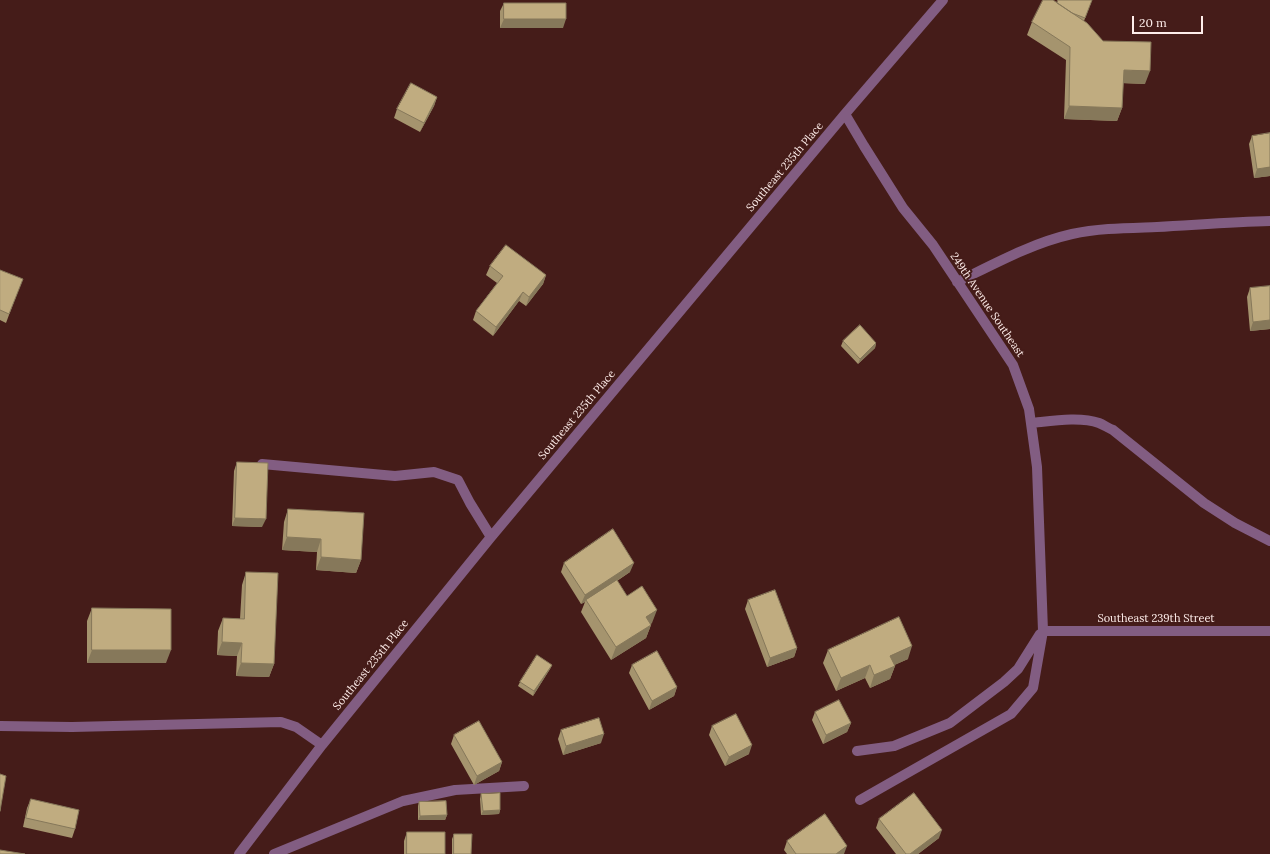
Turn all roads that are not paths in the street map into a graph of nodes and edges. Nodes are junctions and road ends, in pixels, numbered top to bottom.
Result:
1 (943, 0) edge
2 (845, 114) junction
3 (1270, 221) edge
4 (958, 282) junction
5 (1031, 423) junction
6 (262, 464) edge
7 (491, 537) junction
8 (1270, 541) edge
9 (1042, 631) junction
10 (1270, 631) edge
11 (0, 726) edge
12 (322, 745) junction
13 (857, 751) dead end
14 (524, 786) dead end
15 (860, 800) dead end
16 (240, 854) edge
17 (274, 854) edge

1 - 2 street, Southeast 235th Place
2 - 4 street, 249th Avenue Southeast
2 - 7 street, Southeast 235th Place
3 - 4 street
4 - 5 street, 249th Avenue Southeast
5 - 8 street
5 - 9 street, 249th Avenue Southeast
6 - 7 street
7 - 12 street, Southeast 235th Place
9 - 10 street, Southeast 239th Street
9 - 13 street
9 - 15 street, 249th Avenue Southeast
11 - 12 street
12 - 16 street, Southeast 235th Place
14 - 17 street

